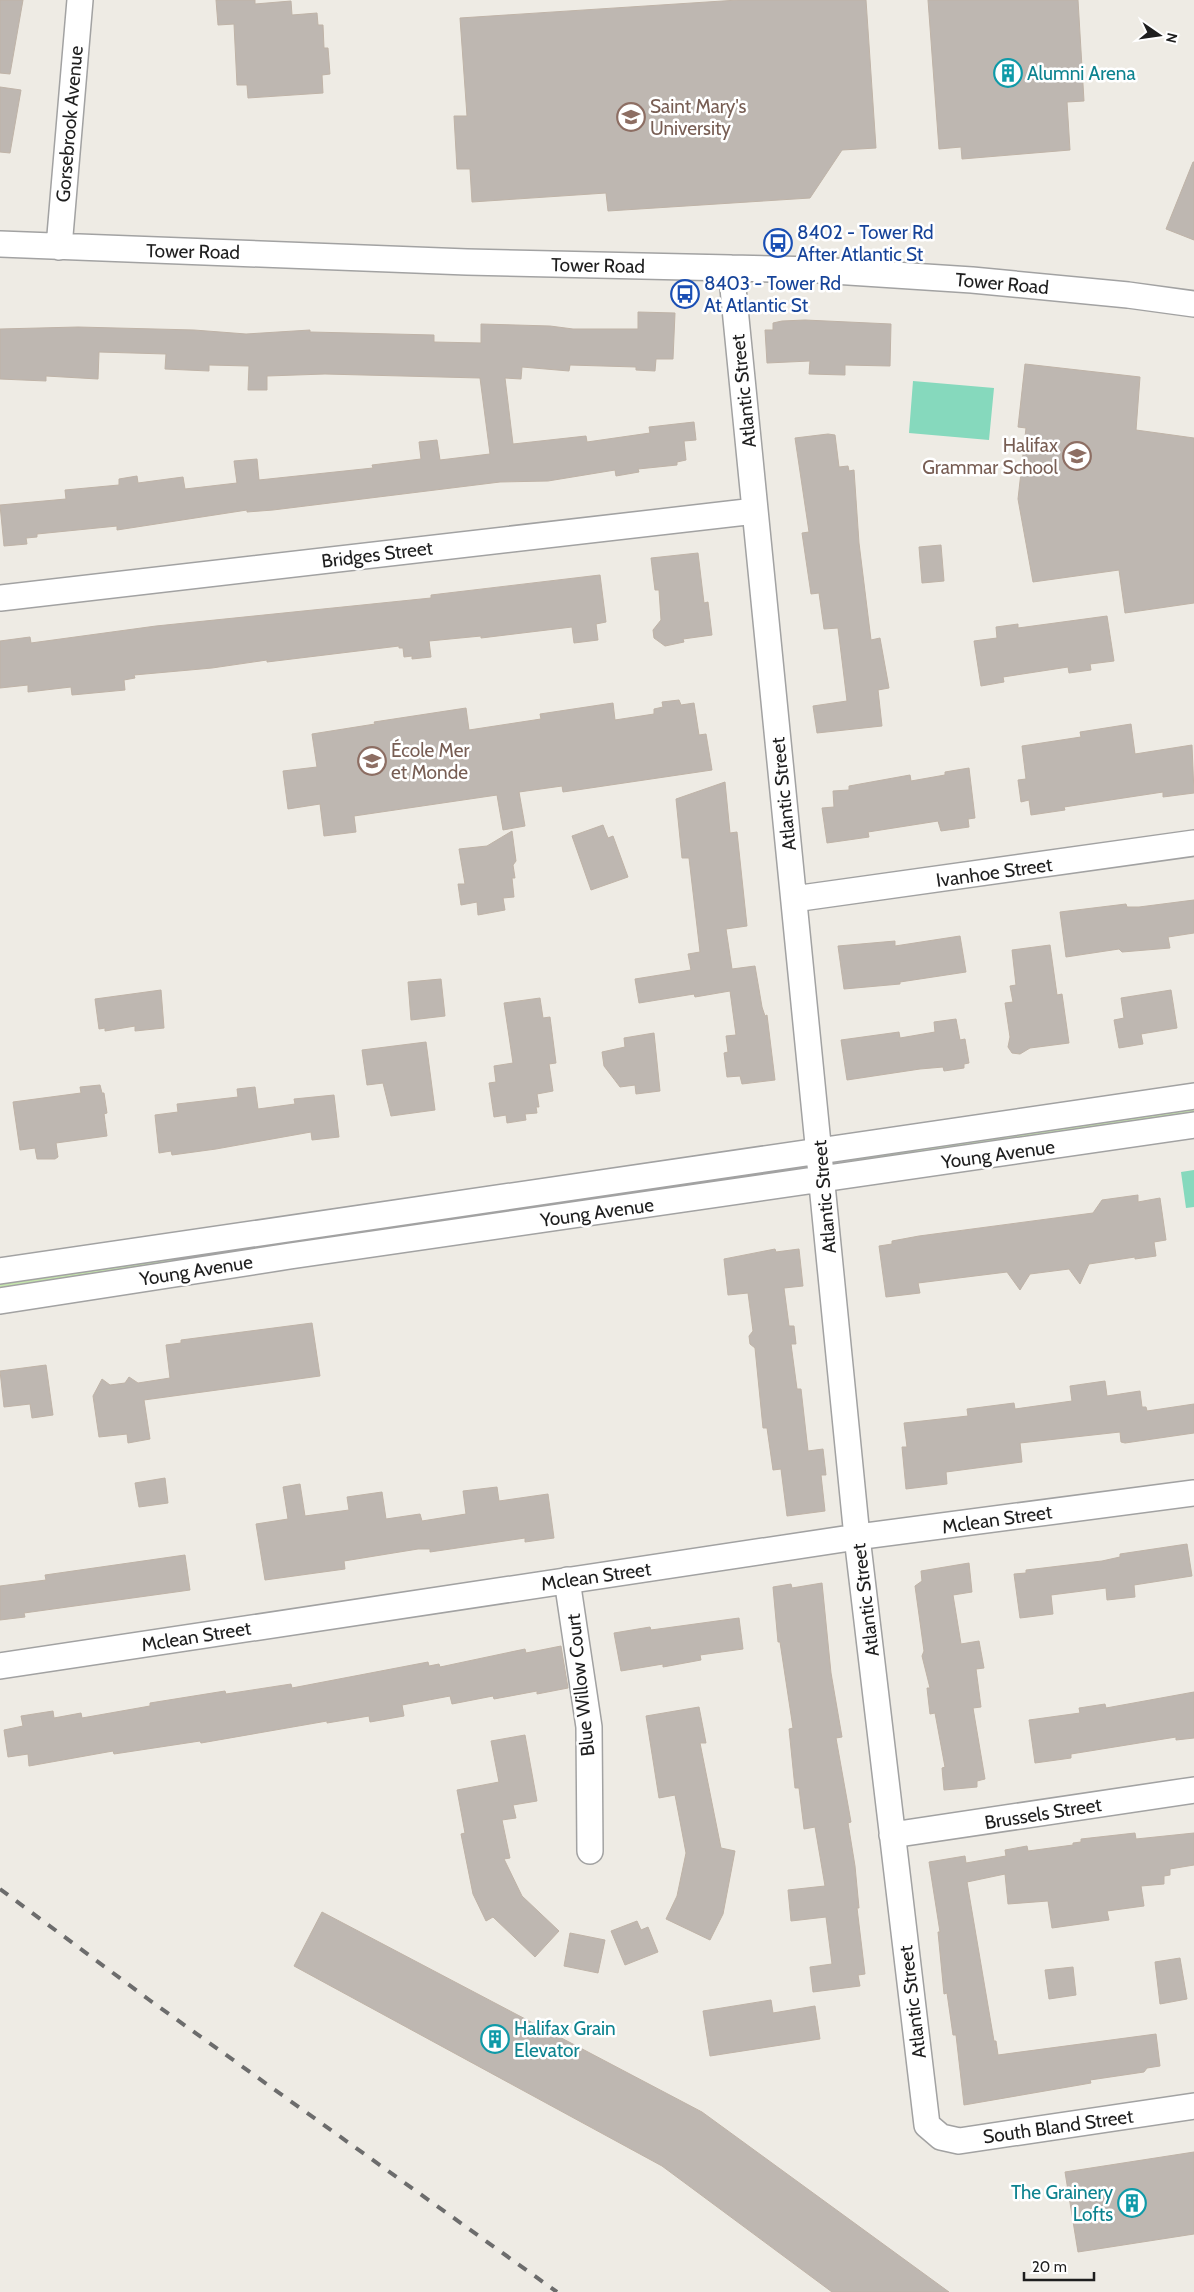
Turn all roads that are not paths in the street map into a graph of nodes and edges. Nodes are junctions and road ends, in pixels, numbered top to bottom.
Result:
1 (80, 0) edge
2 (2, 242) edge
3 (59, 247) junction
4 (731, 268) junction
5 (1194, 304) edge
6 (755, 511) junction
7 (0, 598) edge
8 (1194, 843) edge
9 (794, 899) junction
10 (1194, 1096) edge
11 (1194, 1125) edge
12 (820, 1151) junction
13 (822, 1180) junction
14 (285, 1227) junction
15 (290, 1256) junction
16 (0, 1271) edge
17 (0, 1300) edge
18 (1194, 1493) edge
19 (857, 1537) junction
20 (568, 1580) junction
21 (0, 1666) edge
22 (1194, 1790) edge
23 (892, 1835) junction
24 (590, 1851) dead end
25 (1194, 2106) edge
26 (927, 2125) joint

1 - 3 street, Gorsebrook Avenue
2 - 3 street, Tower Road
3 - 4 street, Tower Road
4 - 5 street, Tower Road
4 - 6 street, Atlantic Street
6 - 7 street, Bridges Street
6 - 9 street, Atlantic Street
8 - 9 street, Ivanhoe Street
9 - 12 street, Atlantic Street
10 - 12 street, Young Avenue
11 - 13 street, Young Avenue
12 - 13 street, Atlantic Street
12 - 14 street, Young Avenue
13 - 15 street, Young Avenue
13 - 19 street, Atlantic Street
14 - 15 street
14 - 16 street, Young Avenue
15 - 17 street, Young Avenue
18 - 19 street, Mclean Street
19 - 20 street, Mclean Street
19 - 23 street, Atlantic Street
20 - 21 street, Mclean Street
20 - 24 street, Blue Willow Court
22 - 23 street, Brussels Street
23 - 26 street, Atlantic Street
25 - 26 street, South Bland Street

